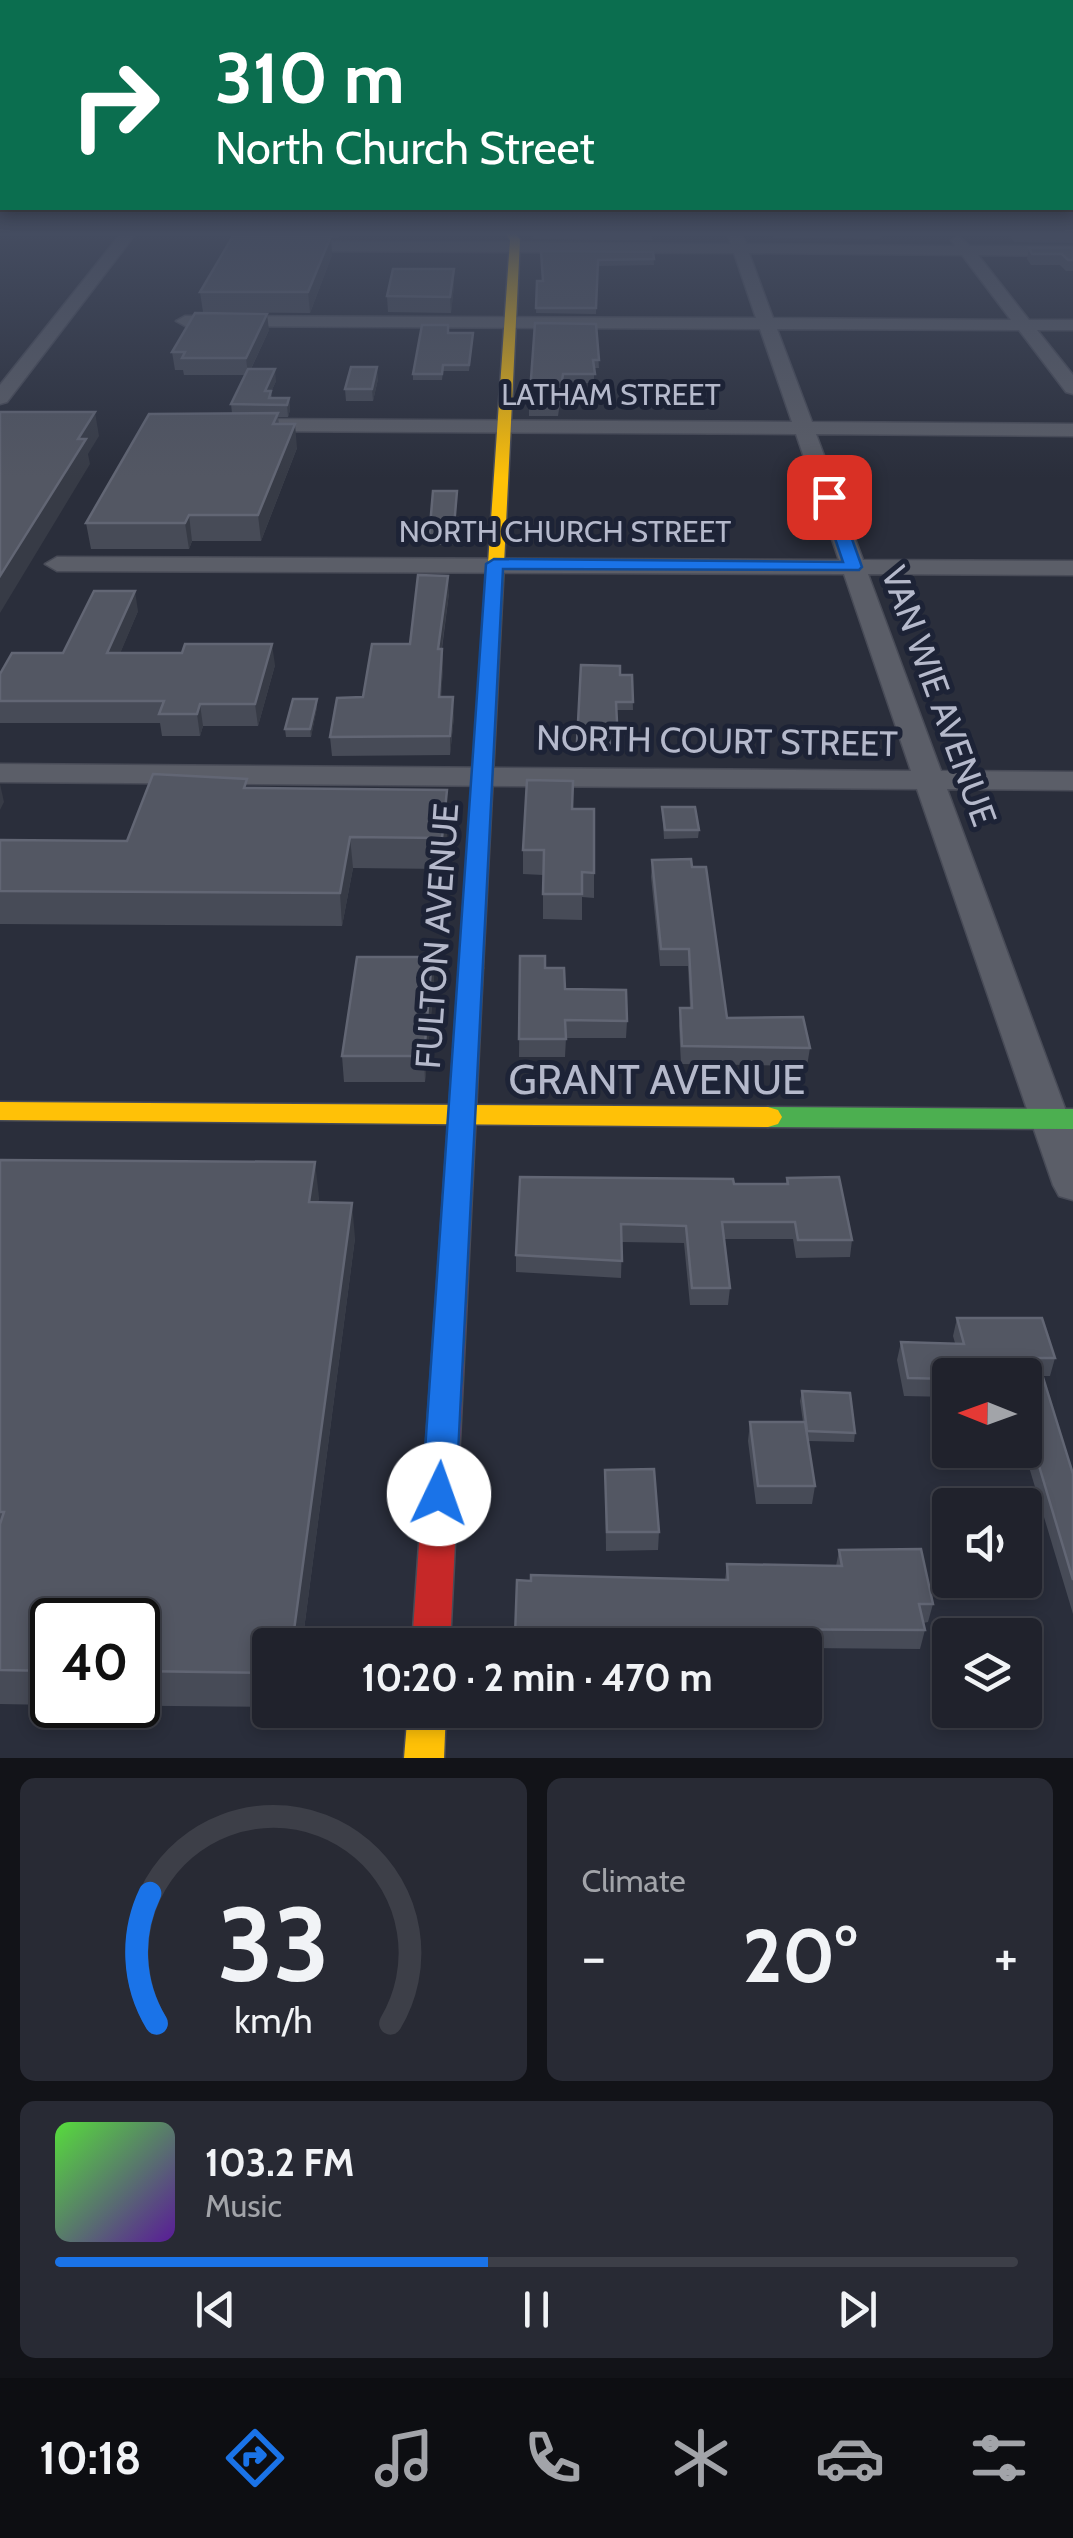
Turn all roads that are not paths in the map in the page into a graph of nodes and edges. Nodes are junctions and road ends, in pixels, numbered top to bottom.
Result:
1 (66, 314) edge
2 (510, 314) edge
3 (764, 314) edge
4 (1015, 314) edge
5 (184, 322) edge
6 (510, 323) junction
7 (767, 323) junction
8 (1023, 325) junction
9 (1073, 325) edge
10 (1073, 388) edge
11 (0, 398) edge
12 (503, 425) junction
13 (227, 426) edge
14 (804, 427) junction
15 (1073, 430) edge
16 (57, 564) dead end
17 (494, 564) junction
18 (854, 567) junction
19 (1073, 568) edge
20 (0, 773) edge
21 (482, 775) junction
22 (930, 780) junction
23 (1073, 781) edge
24 (0, 1110) edge
25 (460, 1115) junction
26 (1061, 1119) edge
27 (1073, 1185) edge
28 (431, 1628) edge
29 (426, 1728) edge
30 (424, 1758) edge

1 - 11 street
2 - 6 street, FULTON AVENUE
3 - 7 street, VAN WIE AVENUE
4 - 8 street
5 - 6 street
6 - 7 street
6 - 12 street, FULTON AVENUE
7 - 8 street
7 - 14 street, VAN WIE AVENUE
8 - 9 street
8 - 10 street
12 - 13 street, LATHAM STREET
12 - 14 street, LATHAM STREET
12 - 17 street, FULTON AVENUE
14 - 15 street, LATHAM STREET
14 - 18 street, VAN WIE AVENUE
16 - 17 street, NORTH CHURCH STREET
17 - 18 street, NORTH CHURCH STREET
17 - 21 street, FULTON AVENUE
18 - 19 street, NORTH CHURCH STREET
18 - 22 street, VAN WIE AVENUE
20 - 21 street, NORTH COURT STREET
21 - 22 street, NORTH COURT STREET
21 - 25 street, FULTON AVENUE
22 - 23 street, NORTH COURT STREET
22 - 26 street, VAN WIE AVENUE
24 - 25 street, GRANT AVENUE
25 - 26 street, GRANT AVENUE
25 - 28 street, FULTON AVENUE
26 - 27 street, VAN WIE AVENUE
29 - 30 street

